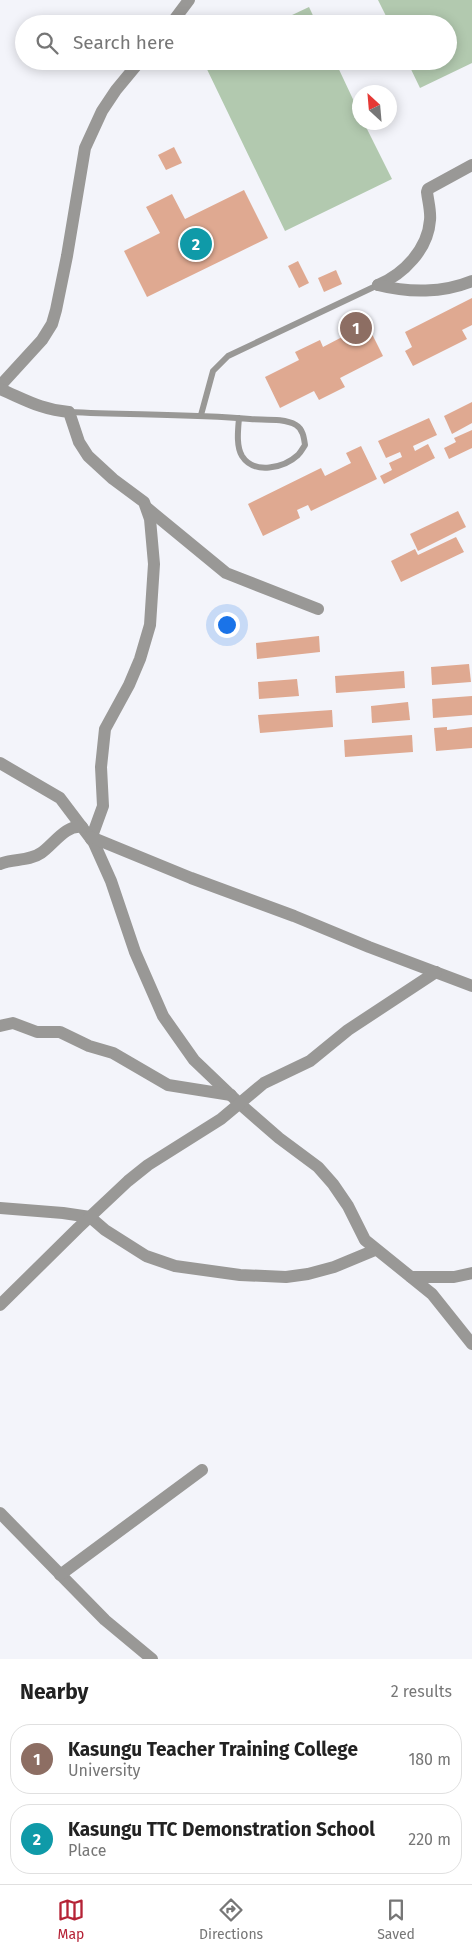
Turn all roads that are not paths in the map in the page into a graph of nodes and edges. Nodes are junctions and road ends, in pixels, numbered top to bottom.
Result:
1 (190, 0) edge
2 (178, 15) edge
3 (133, 70) edge
4 (472, 165) edge
5 (472, 280) edge
6 (378, 286) junction
7 (0, 388) edge
8 (69, 412) junction
9 (201, 415) junction
10 (239, 418) junction
11 (147, 508) junction
12 (318, 609) dead end
13 (0, 762) edge
14 (82, 827) junction
15 (91, 838) junction
16 (0, 864) edge
17 (436, 972) junction
18 (472, 986) edge
19 (0, 1026) edge
20 (236, 1099) junction
21 (0, 1208) edge
22 (90, 1217) junction
23 (375, 1250) junction
24 (472, 1273) edge
25 (411, 1278) junction
26 (0, 1305) edge
27 (472, 1344) edge
28 (202, 1470) dead end
29 (0, 1513) edge
30 (60, 1575) junction
31 (152, 1659) edge

1 - 2 street
3 - 7 street
4 - 6 street
5 - 6 street
6 - 9 lane
7 - 8 street
8 - 9 lane
8 - 11 street
9 - 10 lane
10 - 10 lane
11 - 12 street
11 - 15 street
13 - 14 street
14 - 15 street
14 - 16 street
15 - 17 street
15 - 20 street
17 - 18 street
17 - 20 street
19 - 20 street
20 - 22 street
20 - 23 street
21 - 22 street
22 - 23 street
22 - 26 street
23 - 25 street
24 - 25 street
25 - 27 street
28 - 30 street
29 - 30 street
30 - 31 street

